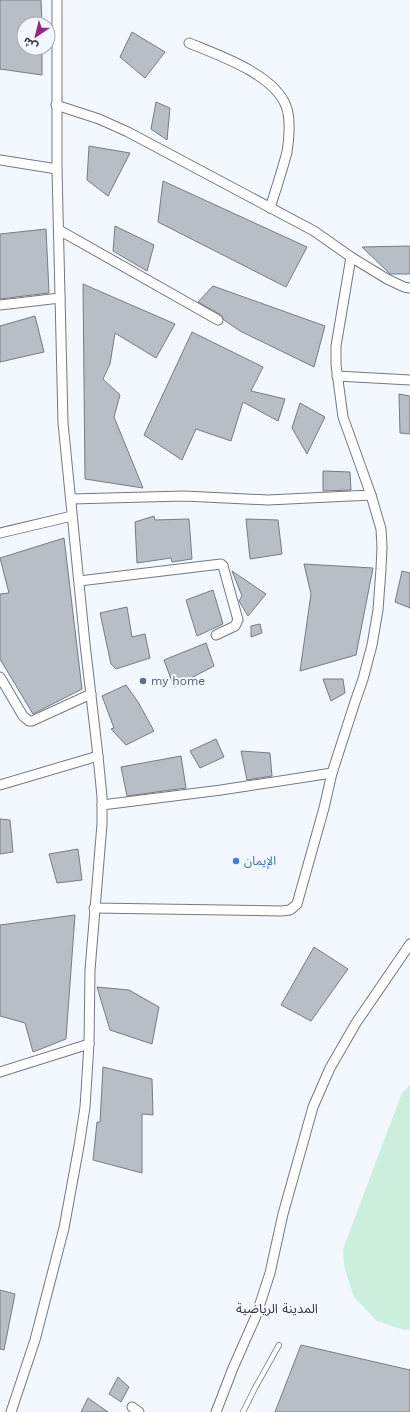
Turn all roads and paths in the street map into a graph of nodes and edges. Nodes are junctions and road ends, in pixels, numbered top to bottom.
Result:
1 (57, 0) edge
2 (189, 43) dead end
3 (56, 105) junction
4 (0, 160) edge
5 (57, 169) junction
6 (270, 208) junction
7 (59, 230) junction
8 (351, 257) junction
9 (410, 288) edge
10 (60, 298) junction
11 (0, 305) edge
12 (218, 320) dead end
13 (337, 376) junction
14 (410, 380) edge
15 (370, 495) junction
16 (71, 499) junction
17 (72, 516) junction
18 (0, 533) edge
19 (79, 581) junction
20 (216, 635) dead end
21 (0, 677) edge
22 (91, 694) junction
23 (98, 756) junction
24 (332, 773) junction
25 (0, 784) edge
26 (102, 805) junction
27 (94, 908) junction
28 (410, 944) edge
29 (401, 957) junction
30 (410, 961) edge
31 (89, 1044) junction
32 (0, 1072) edge
33 (278, 1345) dead end
34 (11, 1412) edge
35 (216, 1412) edge
36 (243, 1412) edge

1 - 3 street
2 - 6 street
3 - 5 street
3 - 6 street
4 - 5 street
5 - 7 street
6 - 8 street
7 - 10 street
7 - 12 street
8 - 9 street
8 - 13 street
10 - 11 street
10 - 16 street
13 - 14 street
13 - 15 street
15 - 16 street
15 - 24 street
16 - 17 street
17 - 18 street
17 - 19 street
19 - 20 street
19 - 22 street
21 - 22 street
22 - 23 street
23 - 25 street
23 - 26 street
24 - 26 street
24 - 27 street
26 - 27 street
27 - 31 street
28 - 29 street
29 - 30 street
29 - 35 street
31 - 32 street
31 - 34 street
33 - 36 lane

